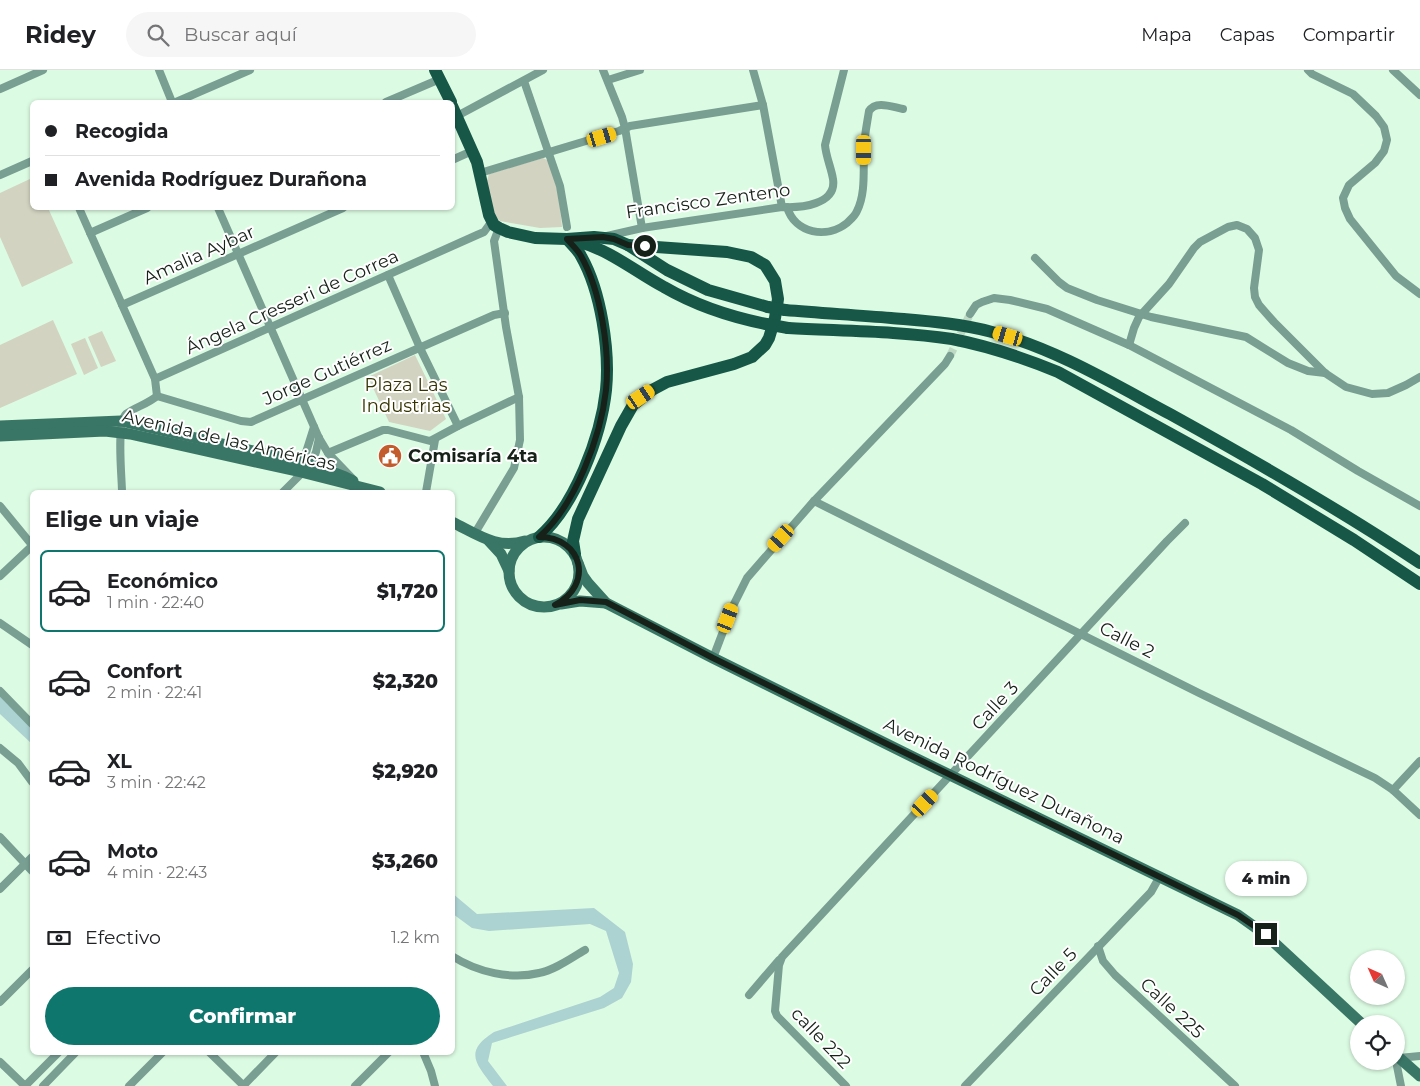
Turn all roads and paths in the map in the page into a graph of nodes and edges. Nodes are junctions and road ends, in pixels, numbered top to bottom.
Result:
1 (43, 70) edge
2 (158, 70) edge
3 (250, 70) edge
4 (543, 70) edge
5 (603, 70) edge
6 (640, 70) edge
7 (753, 70) edge
8 (844, 70) edge
9 (1308, 70) edge
10 (1394, 70) edge
11 (437, 74) edge
12 (608, 80) junction
13 (524, 81) junction
14 (0, 89) edge
15 (1420, 96) edge
16 (171, 100) edge
17 (181, 100) edge
18 (390, 100) edge
19 (450, 100) edge
20 (763, 105) junction
21 (903, 109) dead end
22 (455, 111) edge
23 (625, 128) junction
24 (472, 151) junction
25 (549, 153) junction
26 (455, 159) edge
27 (30, 161) edge
28 (480, 173) junction
29 (0, 175) edge
30 (785, 207) junction
31 (80, 210) edge
32 (143, 210) edge
33 (219, 210) edge
34 (338, 210) edge
35 (496, 225) junction
36 (642, 228) junction
37 (90, 233) junction
38 (567, 233) junction
39 (603, 237) junction
40 (628, 245) junction
41 (239, 254) junction
42 (1035, 258) dead end
43 (388, 275) junction
44 (1420, 294) edge
45 (122, 306) junction
46 (505, 313) junction
47 (970, 314) tunnel mouth
48 (1141, 314) junction
49 (271, 327) junction
50 (1129, 345) junction
51 (420, 348) junction
52 (950, 356) tunnel mouth
53 (1325, 373) junction
54 (1420, 377) edge
55 (155, 379) junction
56 (157, 396) junction
57 (519, 397) junction
58 (303, 400) junction
59 (121, 420) junction
60 (0, 426) edge
61 (458, 426) junction
62 (314, 427) junction
63 (120, 433) junction
64 (0, 436) edge
65 (319, 438) junction
66 (435, 440) junction
67 (328, 453) junction
68 (305, 466) junction
69 (361, 486) junction
70 (122, 490) edge
71 (285, 490) edge
72 (374, 490) edge
73 (426, 490) edge
74 (814, 501) junction
75 (0, 506) edge
76 (1420, 506) edge
77 (455, 523) edge
78 (1185, 523) dead end
79 (475, 533) junction
80 (29, 536) edge
81 (535, 538) junction
82 (488, 540) junction
83 (30, 547) edge
84 (577, 559) junction
85 (1420, 563) edge
86 (509, 572) junction
87 (0, 576) edge
88 (1420, 584) edge
89 (606, 602) junction
90 (555, 605) junction
91 (0, 623) edge
92 (1082, 633) junction
93 (30, 644) edge
94 (713, 658) junction
95 (0, 691) edge
96 (30, 722) edge
97 (0, 748) edge
98 (7, 753) junction
99 (0, 760) edge
100 (1420, 761) edge
101 (951, 775) junction
102 (30, 779) edge
103 (1393, 790) junction
104 (1420, 816) edge
105 (0, 837) edge
106 (30, 859) edge
107 (26, 864) junction
108 (30, 869) edge
109 (1160, 876) junction
110 (0, 889) edge
111 (1098, 946) junction
112 (585, 950) dead end
113 (455, 957) edge
114 (782, 957) junction
115 (30, 972) edge
116 (749, 994) dead end
117 (0, 1002) edge
118 (1352, 1015) edge
119 (56, 1055) edge
120 (73, 1055) edge
121 (160, 1055) edge
122 (212, 1055) edge
123 (273, 1055) edge
124 (385, 1055) edge
125 (424, 1055) edge
126 (1420, 1056) edge
127 (1405, 1057) edge
128 (0, 1062) edge
129 (1405, 1063) edge
130 (1398, 1070) edge
131 (1420, 1076) edge
132 (25, 1086) edge
133 (43, 1086) edge
134 (129, 1086) edge
135 (243, 1086) edge
136 (354, 1086) edge
137 (435, 1086) edge
138 (846, 1086) edge
139 (965, 1086) edge
140 (1236, 1086) edge
141 (1401, 1086) edge

1 - 14 street
2 - 16 street
3 - 17 street
4 - 13 street
5 - 12 street
6 - 12 street
7 - 20 street
8 - 30 street, Francisco Zenteno
9 - 44 street
10 - 15 street
11 - 18 street
11 - 19 main road
12 - 23 street
13 - 22 street
13 - 25 street
20 - 23 street
20 - 30 street
21 - 30 street
22 - 24 main road
23 - 25 street
23 - 36 street
24 - 26 street
24 - 28 main road
25 - 28 street
25 - 38 street
27 - 29 street
28 - 35 main road
30 - 36 street, Francisco Zenteno
31 - 37 street
32 - 37 street
33 - 41 street
34 - 41 street, Amalia Aybar
35 - 38 main road
35 - 43 street, Ángela Cresseri de Correa
35 - 46 street
36 - 39 street, Francisco Zenteno
37 - 45 street
38 - 39 main road
38 - 81 main road
38 - 88 main road, bridge
39 - 40 main road
40 - 84 main road
40 - 85 main road, bridge
41 - 45 street, Amalia Aybar
41 - 49 street
42 - 48 street
43 - 49 street, Ángela Cresseri de Correa
43 - 51 street
45 - 55 street
46 - 51 street, Jorge Gutiérrez
46 - 57 street
47 - 50 street
48 - 50 street
48 - 53 street
48 - 53 street
49 - 55 street, Ángela Cresseri de Correa
49 - 58 street
50 - 76 street
51 - 58 street, Jorge Gutiérrez
51 - 61 street
52 - 74 street
53 - 54 street
55 - 56 street
56 - 58 street, Jorge Gutiérrez
56 - 59 street
57 - 61 street
57 - 79 street
58 - 62 street
59 - 60 main road, Avenida de las Américas
59 - 63 street
59 - 68 main road, Avenida de las Américas
61 - 66 street
62 - 65 street
62 - 68 street
63 - 64 main road, Avenida de las Américas
63 - 68 main road, Avenida de las Américas
63 - 70 street
65 - 67 street
65 - 68 street
66 - 67 street
66 - 73 street
67 - 69 street
68 - 69 main road, Avenida de las Américas
68 - 71 street
69 - 72 main road, Avenida de las Américas
74 - 92 street, Calle 2
74 - 94 street
75 - 80 street
77 - 79 main road
78 - 92 street, Calle 3
79 - 82 main road
81 - 82 main road
81 - 84 main road
81 - 86 main road
82 - 86 main road
83 - 87 street
84 - 89 main road
84 - 90 main road
86 - 90 main road
89 - 90 main road
89 - 94 main road, Avenida Rodríguez Durañona
91 - 93 street
92 - 101 street, Calle 3
92 - 103 street, Calle 2
94 - 101 main road, Avenida Rodríguez Durañona
95 - 96 street
97 - 98 street
98 - 99 street
98 - 102 street
100 - 103 street
101 - 109 main road, Avenida Rodríguez Durañona
101 - 114 street, Calle 3
103 - 104 street, Calle 2
105 - 107 street
106 - 107 street
107 - 108 street
107 - 110 street
109 - 111 street, Calle 5
109 - 118 main road, Avenida Rodríguez Durañona
111 - 139 street, Calle 5
111 - 140 street, Calle 225
112 - 113 street
114 - 116 street, Calle 3
114 - 138 street, calle 222
115 - 117 street
119 - 132 street
120 - 133 street
121 - 134 street
122 - 135 street
123 - 135 street
124 - 136 street
125 - 137 street
126 - 127 street
128 - 132 street
129 - 131 main road
130 - 141 street

